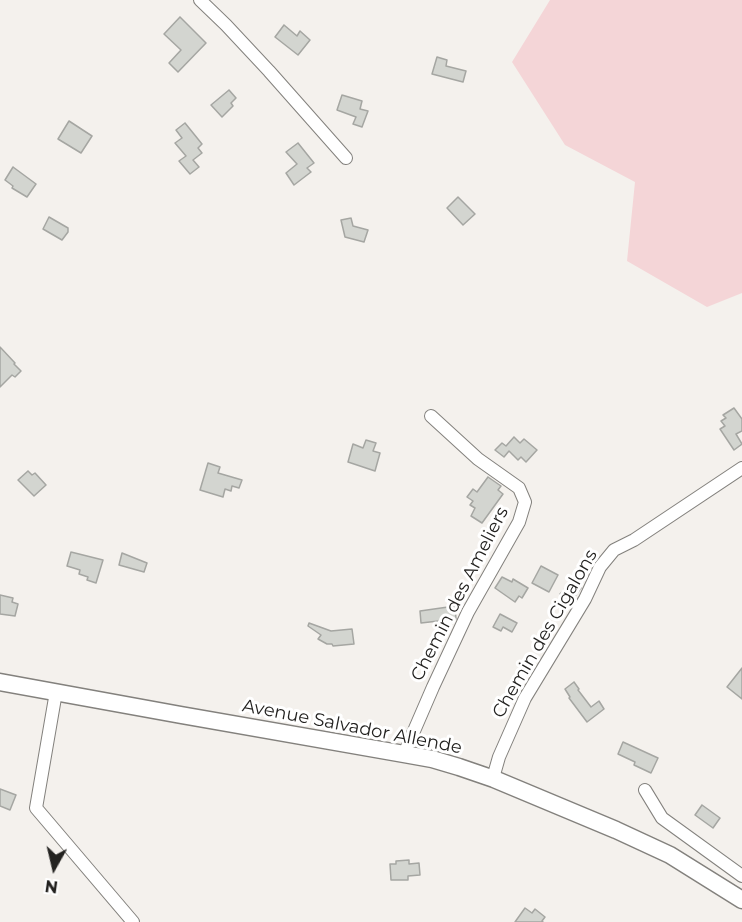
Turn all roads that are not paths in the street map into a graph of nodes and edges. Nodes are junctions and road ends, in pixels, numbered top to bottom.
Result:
1 (200, 0) edge
2 (346, 158) dead end
3 (431, 416) dead end
4 (742, 468) edge
5 (0, 682) edge
6 (56, 692) junction
7 (404, 754) junction
8 (493, 778) junction
9 (645, 790) dead end
10 (742, 876) edge
11 (742, 900) edge
12 (133, 922) edge

1 - 2 street
3 - 7 street, Chemin des Ameliers
4 - 8 street, Chemin des Cigalons
5 - 6 main road, Avenue Salvador Allende
6 - 7 main road, Avenue Salvador Allende
6 - 12 street
7 - 8 main road, Avenue Salvador Allende
8 - 11 main road, Avenue Salvador Allende
9 - 10 street

